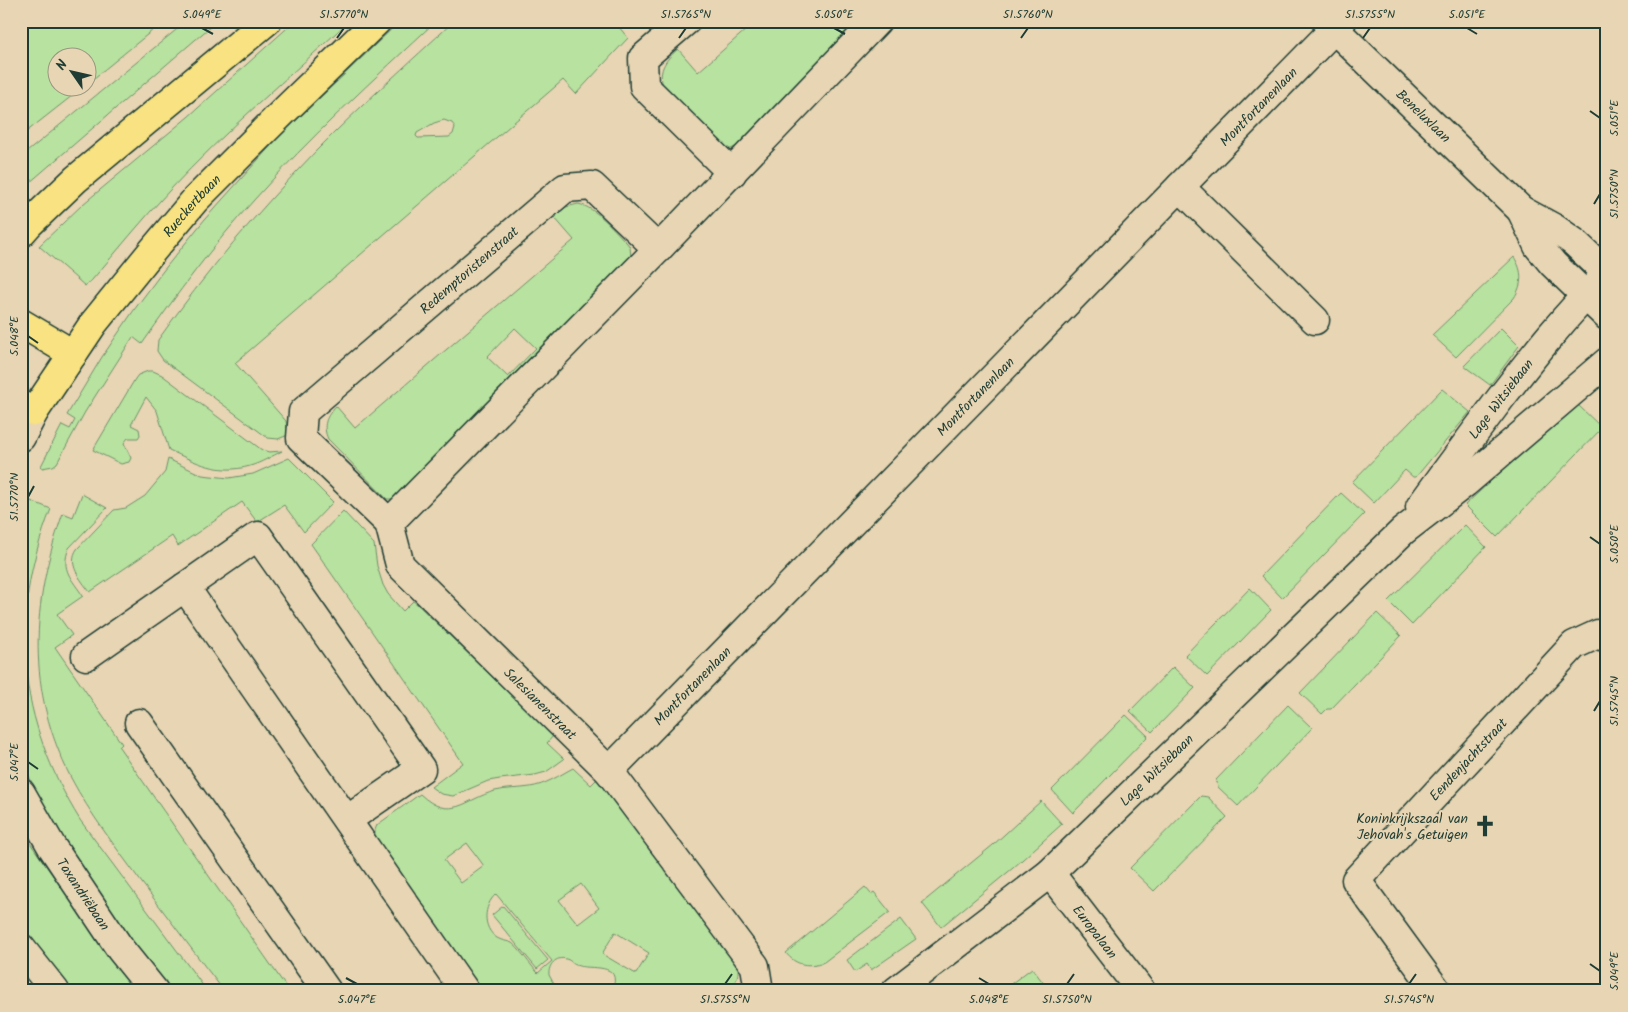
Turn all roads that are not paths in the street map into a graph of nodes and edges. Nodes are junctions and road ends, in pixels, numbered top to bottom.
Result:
1 (267, 21) edge
2 (377, 21) edge
3 (686, 21) edge
4 (877, 21) edge
5 (1334, 24) edge
6 (732, 173) junction
7 (1178, 190) junction
8 (1521, 210) junction
9 (21, 233) edge
10 (658, 249) junction
11 (1607, 274) edge
12 (1585, 295) junction
13 (1607, 316) edge
14 (1315, 320) dead end
15 (21, 323) edge
16 (73, 354) junction
17 (1607, 362) edge
18 (28, 409) edge
19 (21, 437) edge
20 (390, 523) junction
21 (1403, 530) junction
22 (185, 587) junction
23 (1603, 636) edge
24 (86, 656) dead end
25 (139, 723) dead end
26 (609, 771) junction
27 (21, 793) edge
28 (347, 820) junction
29 (1050, 873) junction
30 (21, 948) edge
31 (55, 991) edge
32 (154, 991) edge
33 (327, 991) edge
34 (465, 991) edge
35 (759, 991) edge
36 (896, 991) edge
37 (1141, 991) edge
38 (1437, 991) edge

1 - 9 main road
2 - 16 main road, Rueckertbaan
3 - 6 street
4 - 6 street
5 - 7 street, Montfortanenlaan
5 - 8 street, Beneluxlaan
6 - 10 street
7 - 14 street
7 - 26 street, Montfortanenlaan
8 - 11 street, Beneluxlaan
8 - 12 street, Beneluxlaan
10 - 20 street
10 - 20 street, Redemptoristenstraat
11 - 12 street, Lage Witsiebaan
12 - 13 street, Beneluxlaan
12 - 21 street, Lage Witsiebaan
15 - 16 main road
16 - 18 main road, Rueckertbaan
17 - 21 street, Lage Witsiebaan
18 - 19 street
20 - 26 street, Salesianenstraat
21 - 29 street, Lage Witsiebaan
22 - 24 street
22 - 28 street
22 - 28 street
23 - 38 street, Eendenjachtstraat
25 - 33 street
26 - 35 street, Salesianenstraat
27 - 32 street, Taxandriëbaan
28 - 34 street
29 - 36 street, Lage Witsiebaan
29 - 37 street, Europalaan
30 - 31 street

